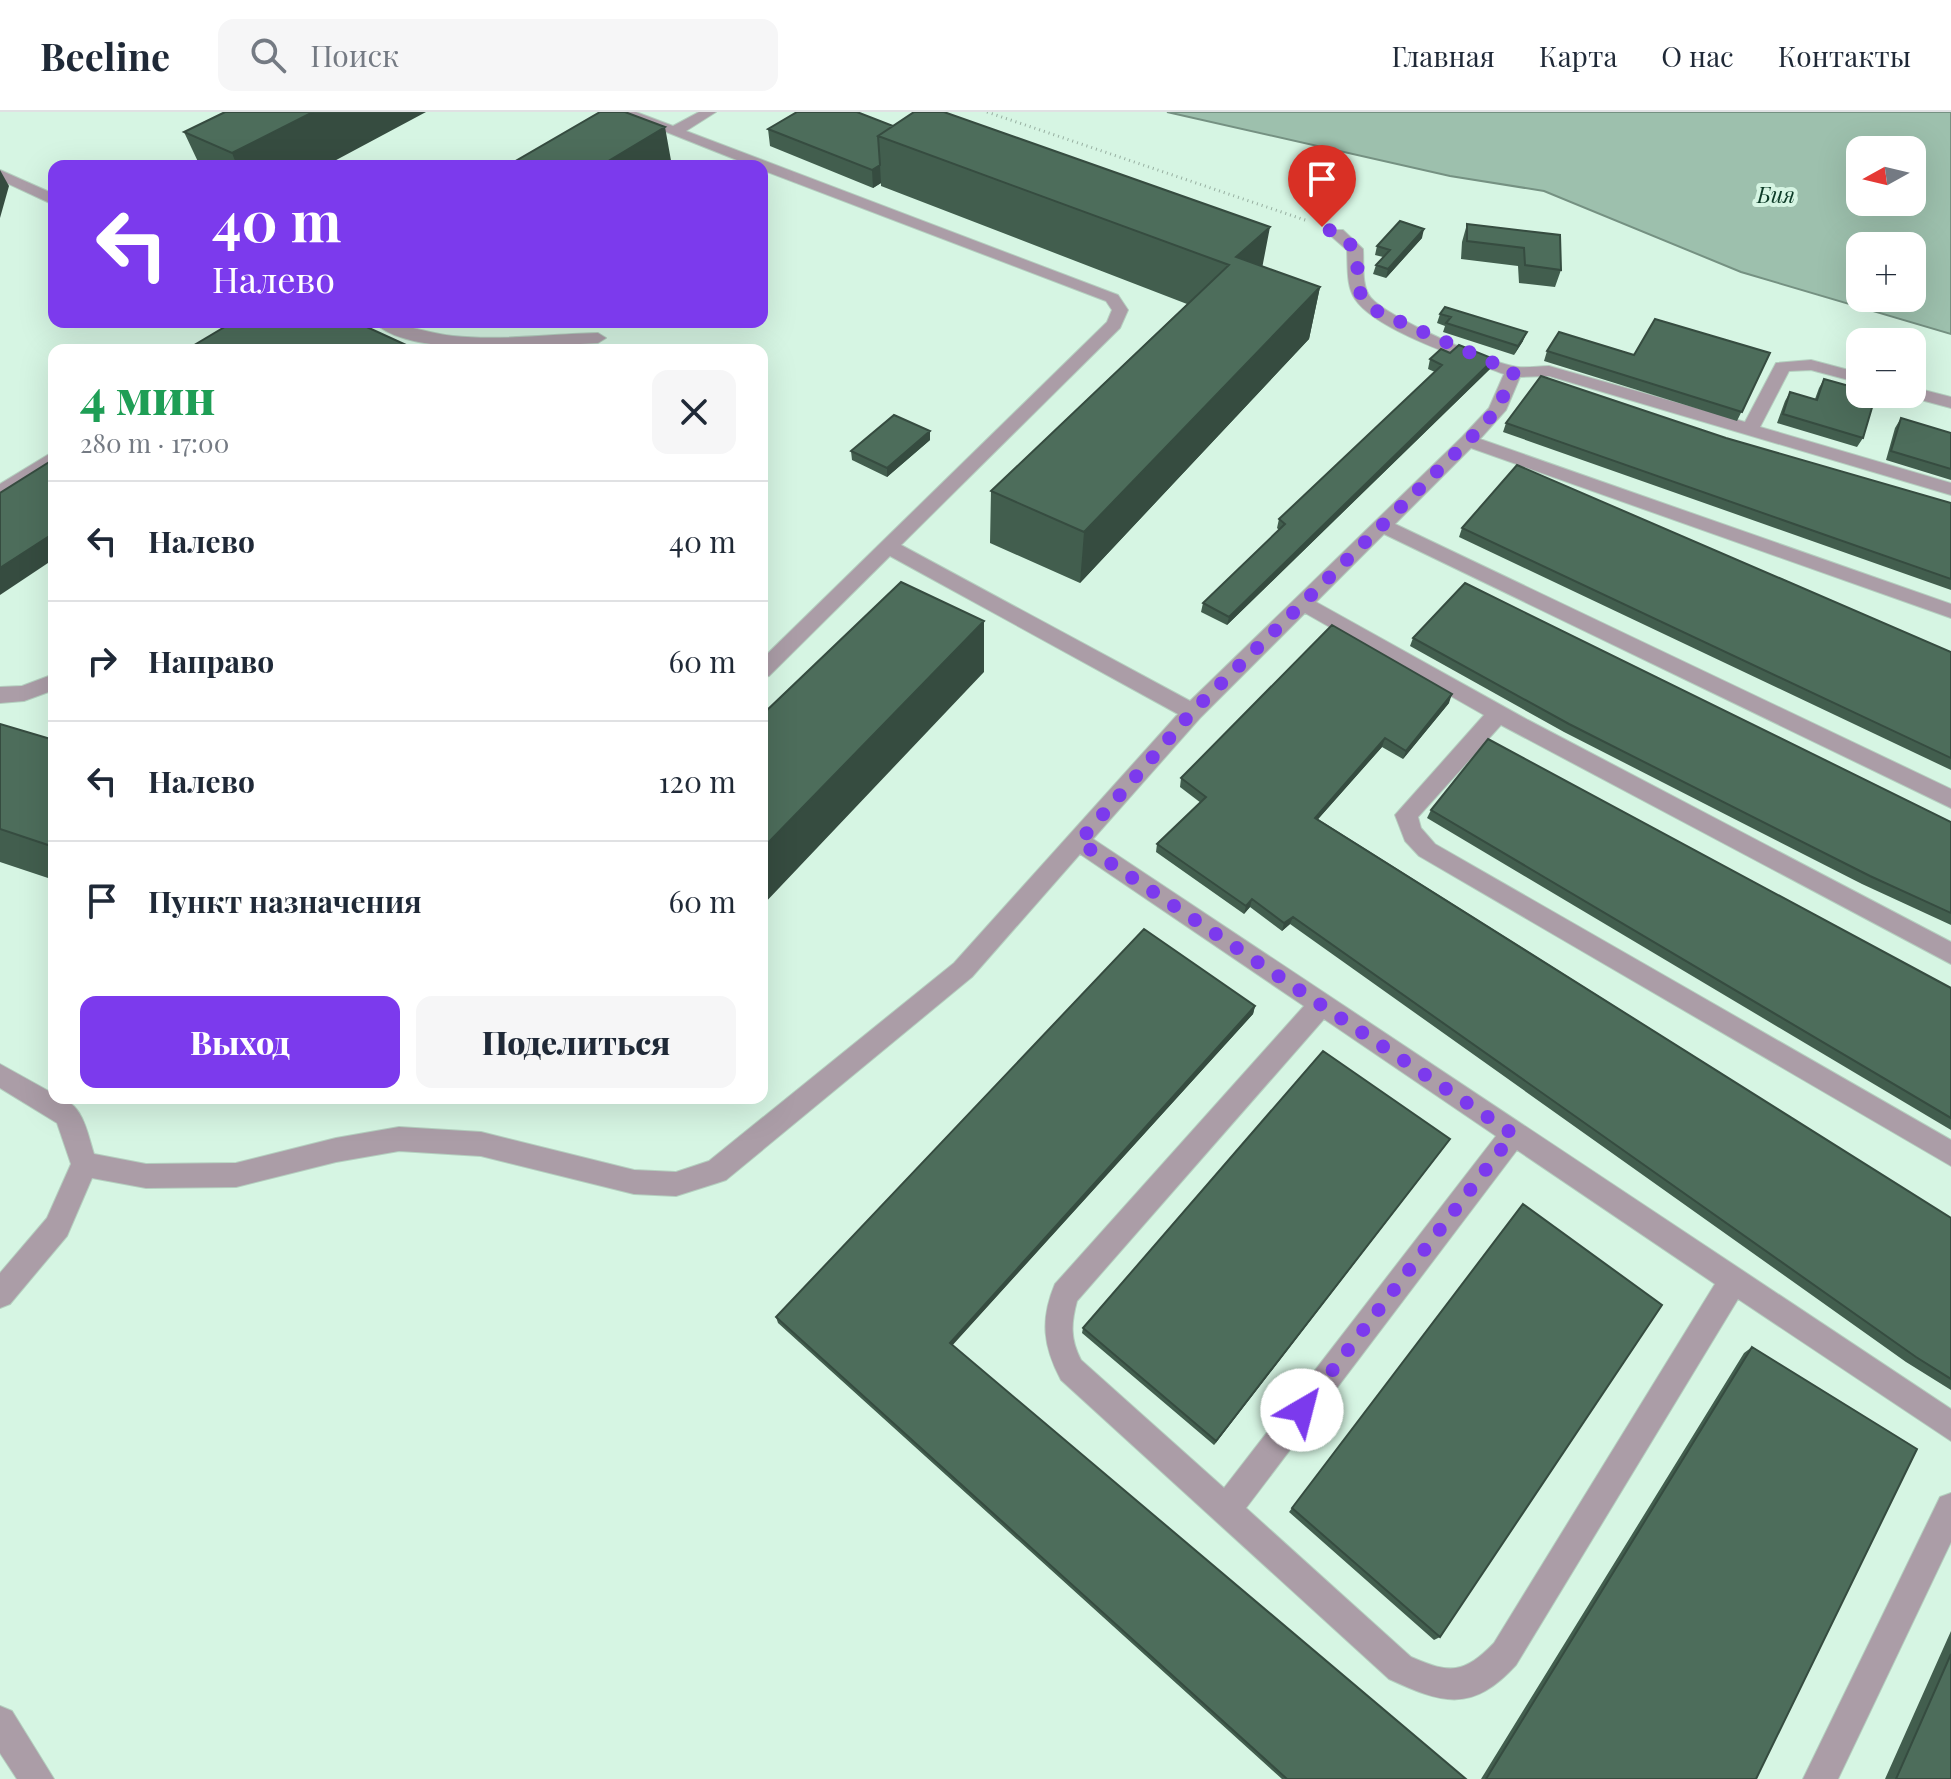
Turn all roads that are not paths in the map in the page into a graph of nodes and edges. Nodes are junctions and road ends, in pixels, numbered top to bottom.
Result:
1 (709, 112) edge
2 (624, 116) edge
3 (673, 132) junction
4 (747, 160) edge
5 (768, 168) edge
6 (0, 174) edge
7 (48, 197) edge
8 (1337, 233) road end
9 (396, 328) edge
10 (598, 338) dead end
11 (1514, 372) junction
12 (1846, 374) edge
13 (1926, 396) edge
14 (1951, 403) edge
15 (1750, 430) junction
16 (1468, 441) junction
17 (48, 461) edge
18 (1951, 489) edge
19 (0, 492) edge
20 (1381, 525) junction
21 (889, 547) junction
22 (1303, 603) junction
23 (1951, 611) edge
24 (768, 665) edge
25 (48, 684) edge
26 (0, 695) edge
27 (1192, 712) junction
28 (1498, 714) junction
29 (1951, 799) edge
30 (1079, 842) junction
31 (1951, 954) edge
32 (1321, 1005) junction
33 (0, 1075) edge
34 (48, 1104) edge
35 (48, 1104) edge
36 (1513, 1134) junction
37 (1951, 1154) edge
38 (84, 1164) junction
39 (1733, 1281) junction
40 (0, 1294) edge
41 (1951, 1426) edge
42 (1951, 1508) edge
43 (1225, 1511) junction
44 (0, 1723) edge
45 (37, 1779) edge
46 (1820, 1779) edge

1 - 3 street
2 - 3 street
3 - 4 street
5 - 21 street
6 - 7 street
8 - 11 street
9 - 10 street
11 - 15 street
11 - 16 street
12 - 15 street
13 - 14 street
15 - 18 street
16 - 20 street
16 - 23 street
17 - 19 street
20 - 22 street
20 - 29 street
21 - 24 street
21 - 27 street
22 - 27 street
22 - 28 street
25 - 26 street
27 - 30 street
28 - 31 street
28 - 37 street
30 - 32 street
30 - 38 street
32 - 36 street
32 - 43 street
33 - 34 street
35 - 38 street
36 - 39 street
36 - 43 street
38 - 40 street
39 - 41 street
39 - 43 street
42 - 46 street
44 - 45 street

